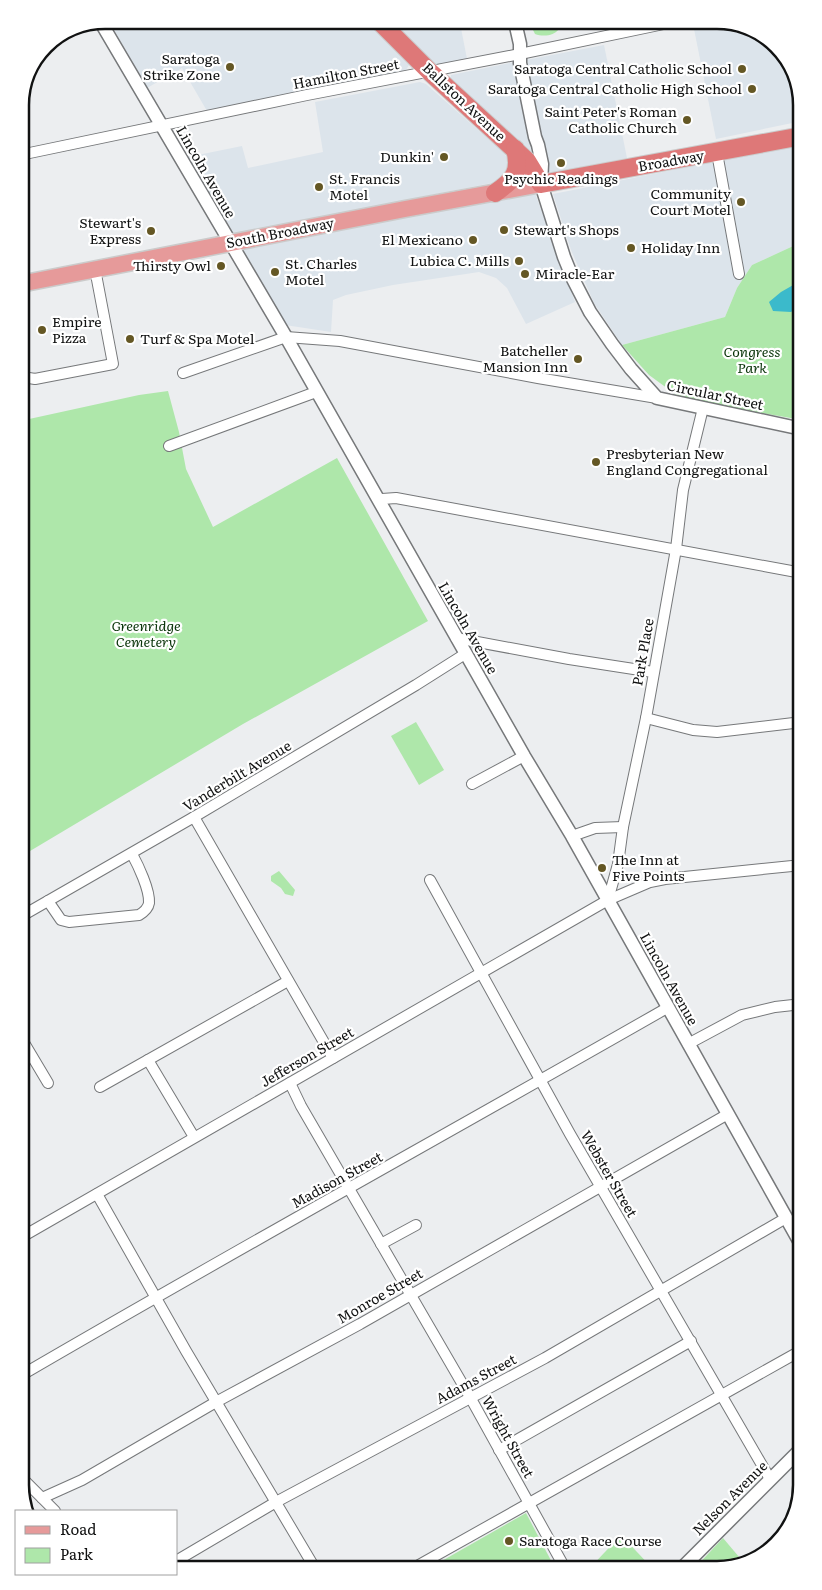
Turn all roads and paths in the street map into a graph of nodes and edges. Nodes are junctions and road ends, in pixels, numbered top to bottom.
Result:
1 (105, 29) edge
2 (386, 29) edge
3 (516, 29) edge
4 (640, 29) edge
5 (520, 54) junction
6 (430, 72) junction
7 (162, 125) junction
8 (793, 138) edge
9 (515, 149) junction
10 (29, 153) edge
11 (717, 153) junction
12 (541, 184) junction
13 (495, 192) junction
14 (229, 242) junction
15 (95, 269) junction
16 (739, 274) dead end
17 (29, 281) edge
18 (286, 337) junction
19 (183, 373) dead end
20 (29, 378) edge
21 (316, 392) junction
22 (657, 398) junction
23 (703, 408) junction
24 (793, 427) edge
25 (169, 446) dead end
26 (379, 501) junction
27 (676, 550) junction
28 (793, 571) edge
29 (456, 638) junction
30 (465, 654) junction
31 (653, 672) junction
32 (646, 718) junction
33 (793, 723) edge
34 (524, 756) junction
35 (472, 784) dead end
36 (194, 817) junction
37 (623, 827) junction
38 (572, 836) junction
39 (132, 854) junction
40 (793, 866) edge
41 (430, 880) dead end
42 (608, 900) junction
43 (48, 901) junction
44 (29, 912) edge
45 (481, 973) junction
46 (288, 981) junction
47 (793, 1005) edge
48 (668, 1008) junction
49 (688, 1044) junction
50 (29, 1051) edge
51 (333, 1058) junction
52 (148, 1060) junction
53 (540, 1081) junction
54 (48, 1083) dead end
55 (290, 1083) junction
56 (100, 1087) dead end
57 (728, 1114) junction
58 (194, 1138) junction
59 (600, 1186) junction
60 (350, 1189) junction
61 (97, 1194) junction
62 (786, 1218) junction
63 (416, 1225) dead end
64 (793, 1230) edge
65 (29, 1233) edge
66 (381, 1244) junction
67 (661, 1290) junction
68 (410, 1295) junction
69 (155, 1297) junction
70 (691, 1341) junction
71 (793, 1355) edge
72 (29, 1371) edge
73 (722, 1395) junction
74 (470, 1397) junction
75 (216, 1402) junction
76 (499, 1450) junction
77 (793, 1457) edge
78 (770, 1479) junction
79 (29, 1485) edge
80 (42, 1498) junction
81 (276, 1502) junction
82 (530, 1504) junction
83 (54, 1510) edge
84 (178, 1560) edge
85 (311, 1561) edge
86 (426, 1561) edge
87 (561, 1561) edge
88 (689, 1561) edge

1 - 7 street, Lincoln Avenue
2 - 6 highway, Ballston Avenue
3 - 5 street, Circular Street
4 - 5 street, Hamilton Street
5 - 6 street, Hamilton Street
5 - 12 street, Circular Street
6 - 7 street, Hamilton Street
6 - 9 highway, Ballston Avenue
7 - 10 street, Hamilton Street
7 - 14 street, Lincoln Avenue
8 - 11 highway, Broadway
9 - 12 highway, Ballston Avenue
9 - 13 highway
11 - 12 highway, Broadway
11 - 16 street
12 - 13 main road, South Broadway
12 - 22 street, Circular Street
13 - 14 main road, South Broadway
14 - 15 main road, South Broadway
14 - 18 street, Lincoln Avenue
15 - 17 main road, South Broadway
15 - 20 street
18 - 19 street
18 - 21 street, Lincoln Avenue
18 - 22 street
21 - 25 street
21 - 26 street, Lincoln Avenue
22 - 23 street, Circular Street
23 - 24 street, Circular Street
23 - 27 street, Park Place
26 - 27 street
26 - 29 street, Lincoln Avenue
27 - 28 street
27 - 31 street, Park Place
29 - 30 street, Lincoln Avenue
29 - 31 street
30 - 34 street, Lincoln Avenue
30 - 36 street, Vanderbilt Avenue
31 - 32 street, Park Place
32 - 33 street
32 - 37 street, Park Place
34 - 35 street
34 - 38 street, Lincoln Avenue
36 - 39 street, Vanderbilt Avenue
36 - 46 street
37 - 38 street
37 - 42 street, Park Place
38 - 42 street, Lincoln Avenue
39 - 43 street, Vanderbilt Avenue
39 - 43 street
40 - 42 street, Jefferson Street
41 - 45 street, Webster Street
42 - 45 street, Jefferson Street
42 - 48 street, Lincoln Avenue
43 - 44 street, Vanderbilt Avenue
45 - 51 street, Jefferson Street
45 - 53 street, Webster Street
46 - 51 street
46 - 52 street
47 - 49 street
48 - 49 street, Lincoln Avenue
48 - 53 street, Madison Street
49 - 57 street, Lincoln Avenue
50 - 54 street
51 - 55 street, Jefferson Street
52 - 56 street
52 - 58 street
53 - 59 street, Webster Street
53 - 60 street, Madison Street
55 - 58 street, Jefferson Street
55 - 60 street, Wright Street
57 - 59 street, Monroe Street
57 - 62 street, Lincoln Avenue
58 - 61 street, Jefferson Street
59 - 67 street, Webster Street
59 - 68 street, Monroe Street
60 - 66 street, Wright Street
60 - 69 street, Madison Street
61 - 65 street, Jefferson Street
61 - 69 street
62 - 64 street, Lincoln Avenue
62 - 67 street, Adams Street
63 - 66 street
66 - 68 street, Wright Street
67 - 70 street, Webster Street
67 - 74 street, Adams Street
68 - 74 street, Wright Street
68 - 75 street, Monroe Street
69 - 72 street, Madison Street
69 - 75 street
70 - 73 street, Webster Street
70 - 76 street
71 - 73 street
73 - 78 street, Webster Street
73 - 82 street
74 - 76 street, Wright Street
74 - 81 street, Adams Street
75 - 80 street, Monroe Street
75 - 81 street
76 - 82 street, Wright Street
77 - 78 street, Nelson Avenue
78 - 88 street, Nelson Avenue
79 - 80 street
80 - 83 street
81 - 84 street, Adams Street
81 - 85 street
82 - 86 street
82 - 87 street, Wright Street

